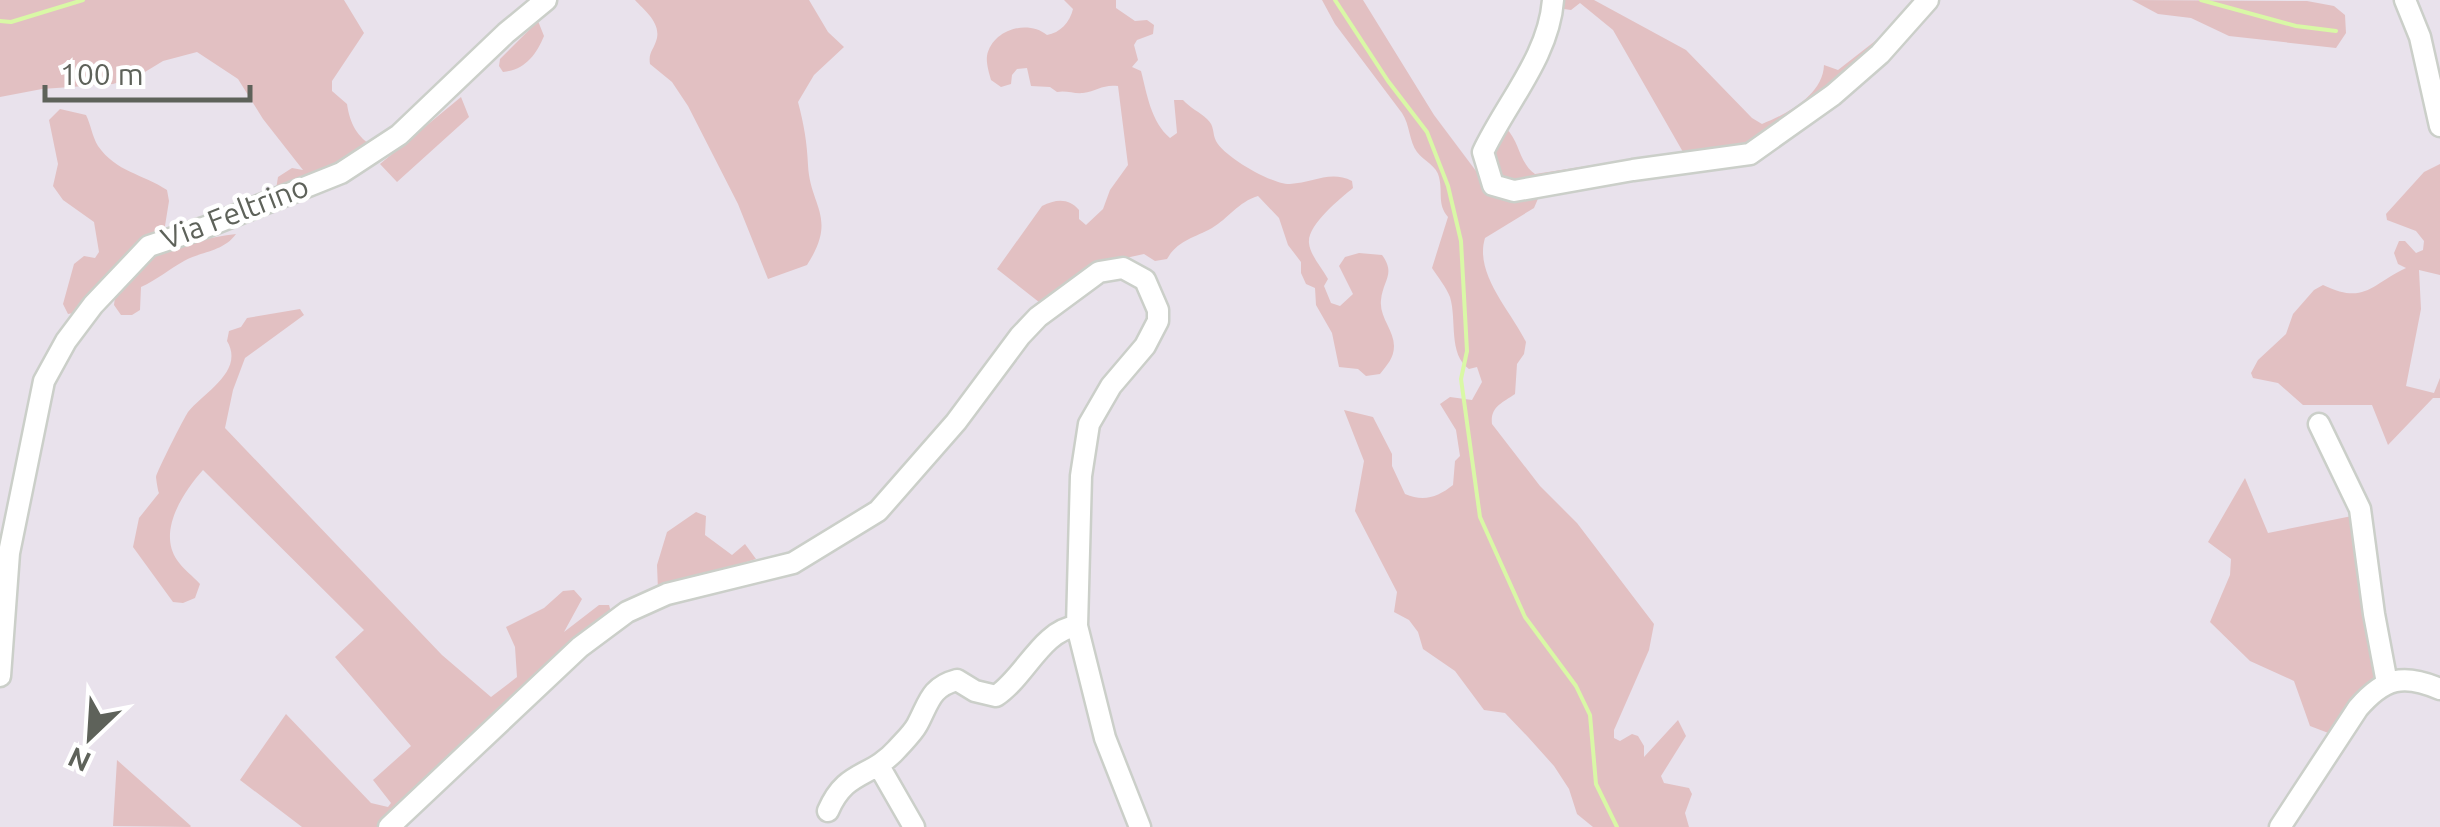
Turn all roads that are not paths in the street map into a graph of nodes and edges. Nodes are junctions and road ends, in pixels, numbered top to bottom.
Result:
1 (546, 0) edge
2 (1553, 0) edge
3 (1928, 0) edge
4 (2405, 0) edge
5 (2440, 126) edge
6 (2319, 424) dead end
7 (1078, 626) junction
8 (0, 676) edge
9 (2388, 682) junction
10 (2440, 689) edge
11 (879, 766) junction
12 (828, 811) dead end
13 (389, 827) edge
14 (914, 827) edge
15 (1140, 827) edge
16 (2280, 827) edge

1 - 8 street, Via Feltrino
2 - 3 street
4 - 5 street
6 - 9 street
7 - 11 street
7 - 13 street
7 - 15 street
9 - 10 street
9 - 16 street
11 - 12 street
11 - 14 street

